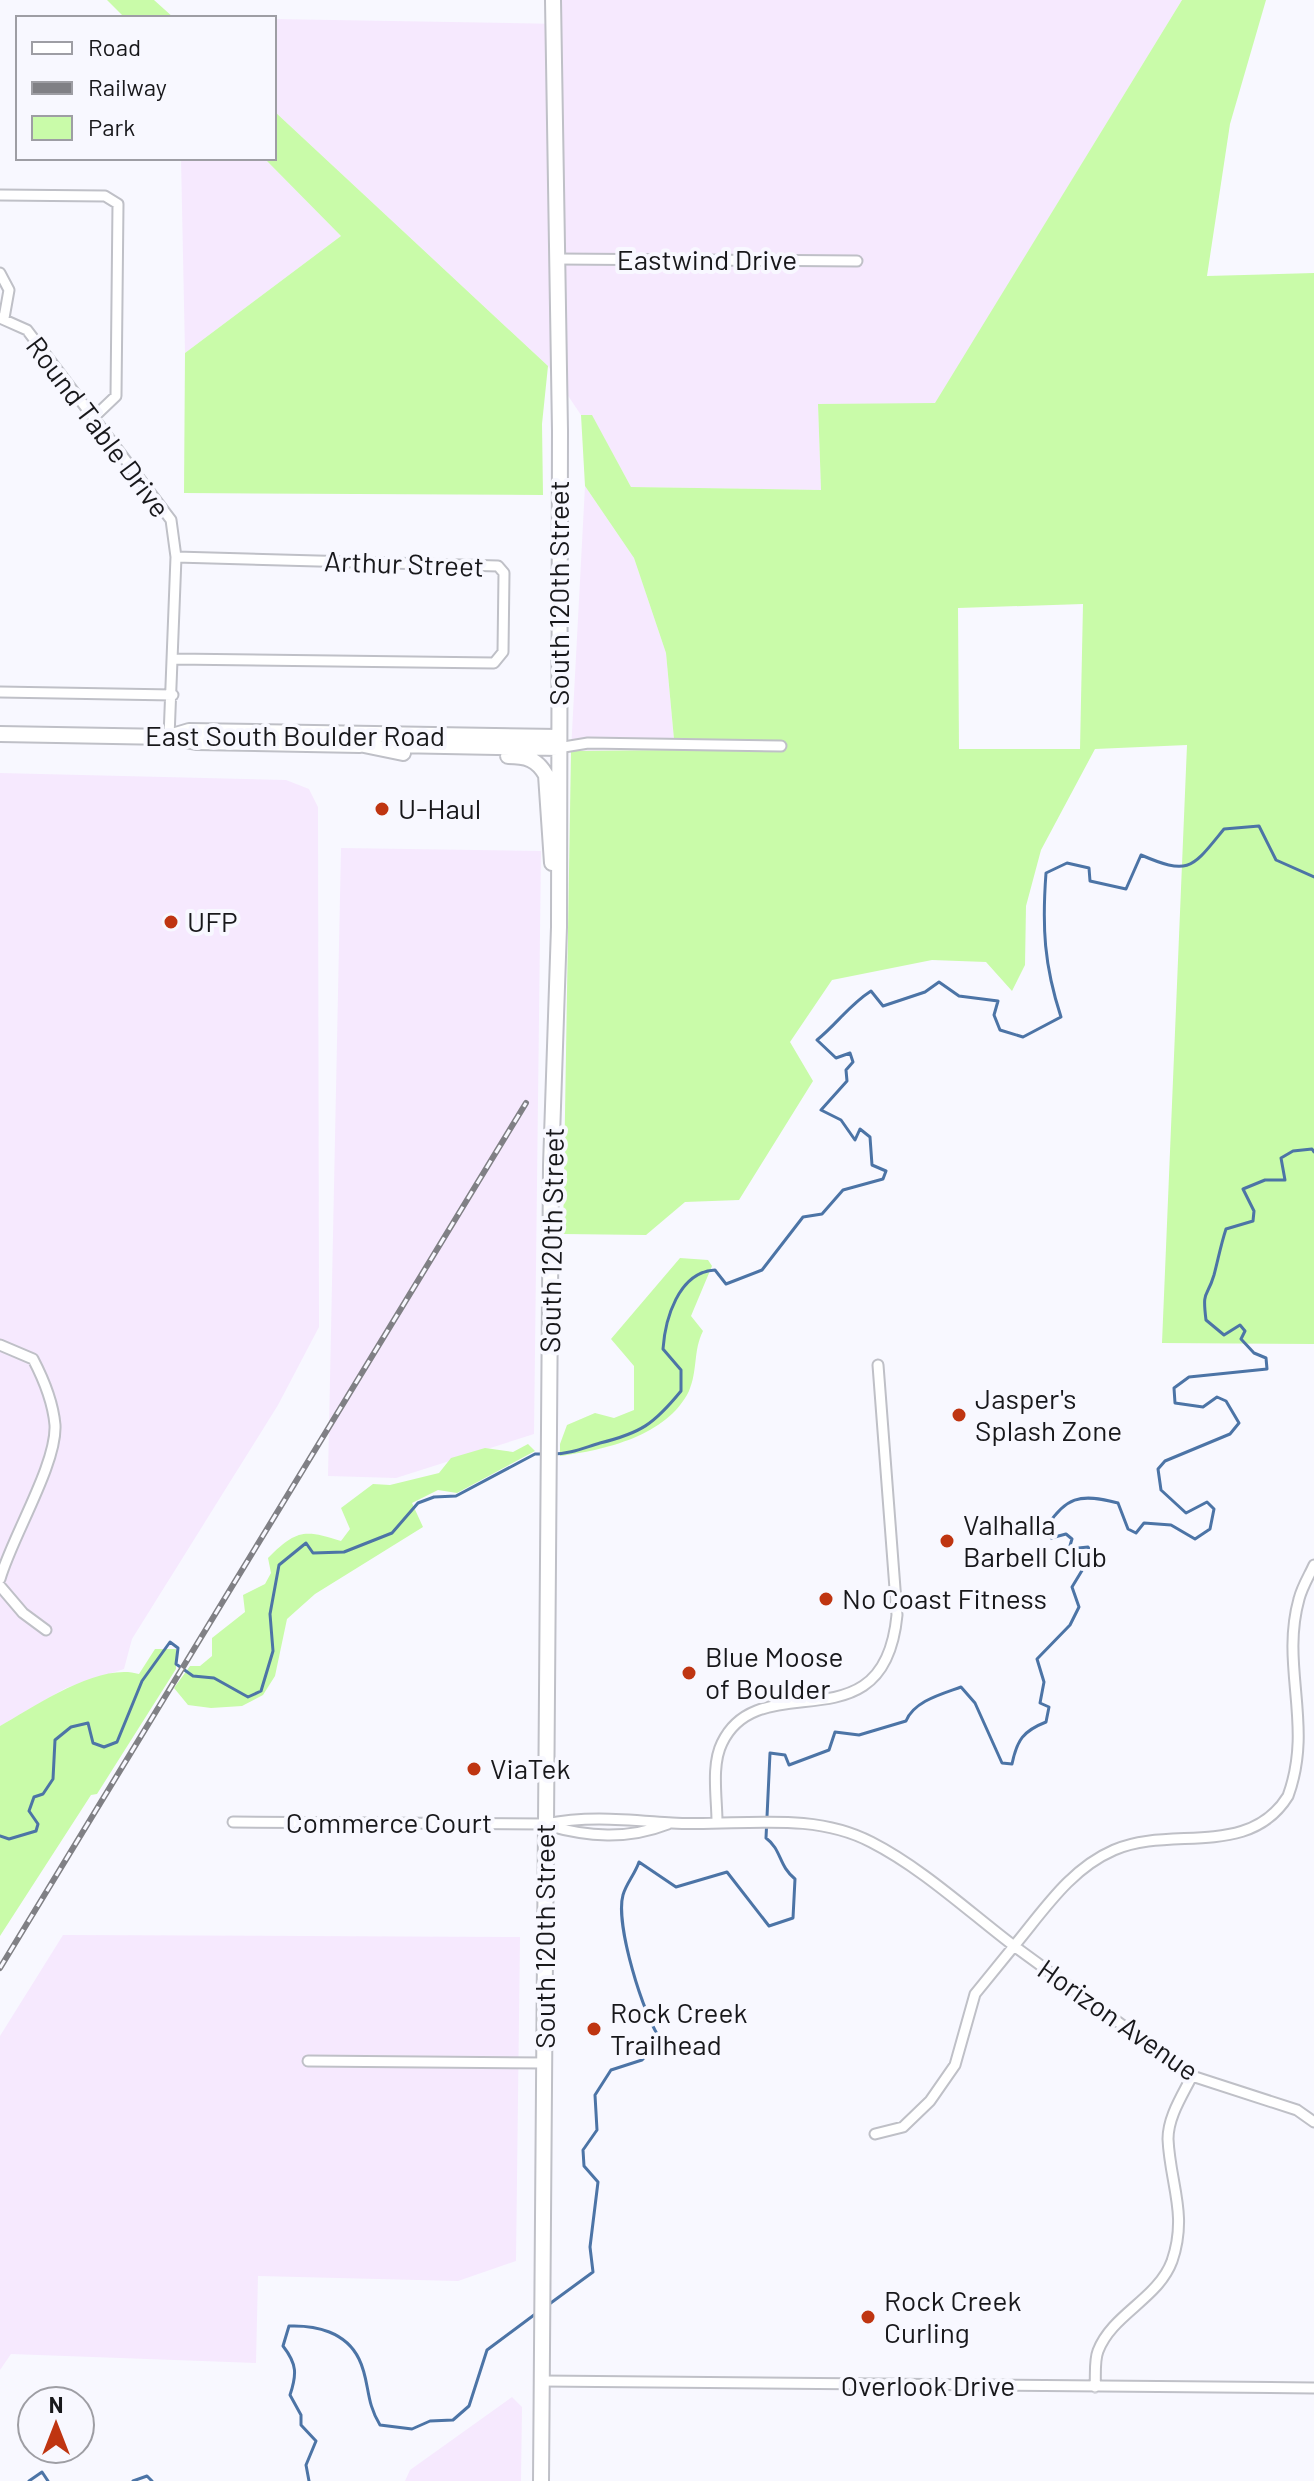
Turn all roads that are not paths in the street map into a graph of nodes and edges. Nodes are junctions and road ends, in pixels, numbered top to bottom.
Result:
1 (553, 0) edge
2 (0, 195) edge
3 (557, 259) junction
4 (857, 261) dead end
5 (0, 273) edge
6 (2, 318) edge
7 (94, 417) junction
8 (176, 557) junction
9 (174, 659) junction
10 (0, 692) edge
11 (173, 695) junction
12 (0, 734) edge
13 (169, 737) junction
14 (558, 742) junction
15 (364, 745) junction
16 (781, 746) dead end
17 (559, 927) junction
18 (0, 1345) edge
19 (878, 1365) dead end
20 (1314, 1565) edge
21 (0, 1579) edge
22 (0, 1586) edge
23 (46, 1630) dead end
24 (233, 1822) dead end
25 (717, 1822) junction
26 (671, 1823) junction
27 (545, 1824) junction
28 (1014, 1946) junction
29 (308, 2061) dead end
30 (544, 2063) junction
31 (1192, 2076) junction
32 (1314, 2122) edge
33 (875, 2134) dead end
34 (542, 2381) junction
35 (1095, 2387) junction
36 (1314, 2388) edge
37 (541, 2481) edge

1 - 3 main road, South 120th Street
2 - 7 street
3 - 4 street, Eastwind Drive
3 - 14 main road, South 120th Street
5 - 6 street
6 - 7 street, Round Table Drive
7 - 8 street, Round Table Drive
8 - 9 street, Round Table Drive
8 - 9 street, Arthur Street
9 - 11 street, Round Table Drive
10 - 11 street
11 - 13 street, Round Table Drive
12 - 13 main road, East South Boulder Road
13 - 14 main road, East South Boulder Road
13 - 15 main road
14 - 15 main road, East South Boulder Road
14 - 16 street, East South Boulder Road
14 - 17 main road, South 120th Street
15 - 17 main road, East South Boulder Road
17 - 27 main road, South 120th Street
18 - 21 street
19 - 25 street
20 - 28 street, Horizon Avenue
22 - 23 street
24 - 27 street, Commerce Court
25 - 26 street, Horizon Avenue
25 - 28 street, Horizon Avenue
26 - 27 street, Horizon Avenue
26 - 27 street, Horizon Avenue
27 - 30 main road, South 120th Street
28 - 31 street, Horizon Avenue
28 - 33 street
29 - 30 street
30 - 34 main road, South 120th Street
31 - 32 street, Horizon Avenue
31 - 35 street
34 - 35 street, Overlook Drive
34 - 37 main road, South 120th Street
35 - 36 street, Overlook Drive

